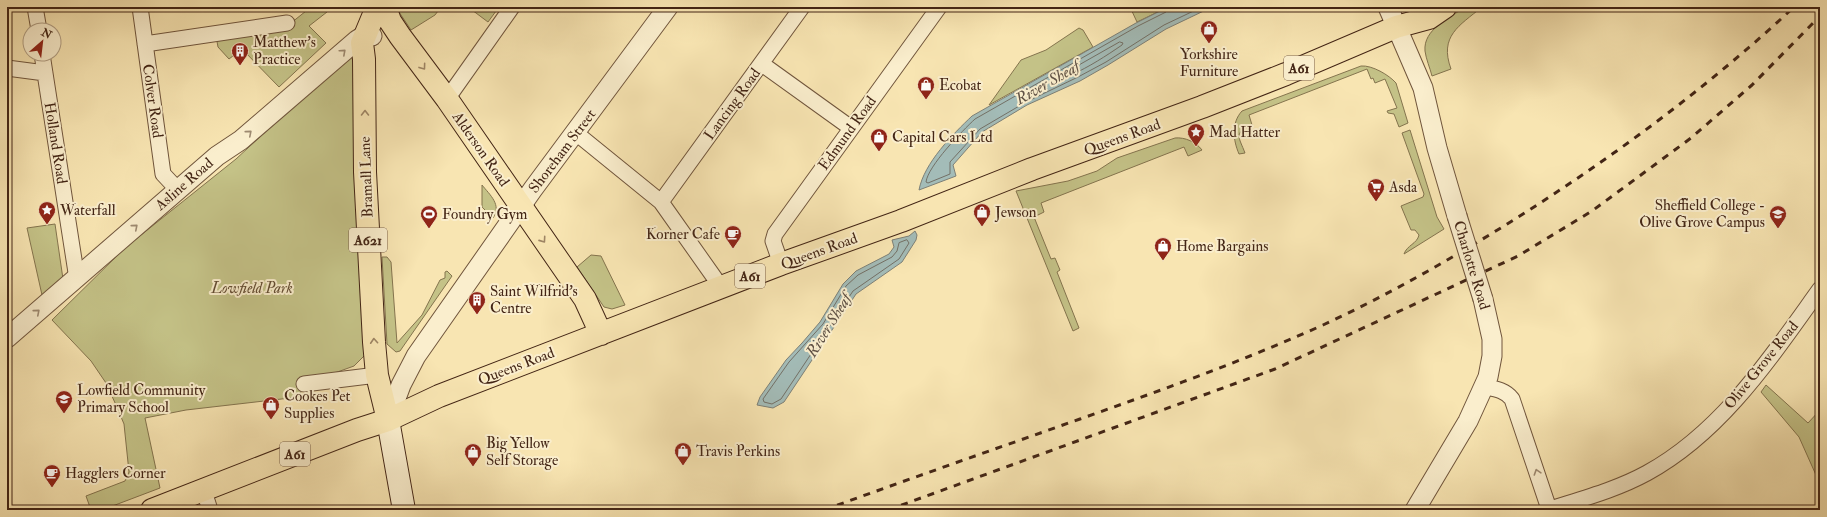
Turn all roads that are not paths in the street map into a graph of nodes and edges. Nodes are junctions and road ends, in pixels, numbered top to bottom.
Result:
1 (35, 7) edge
2 (140, 7) edge
3 (377, 7) edge
4 (385, 7) edge
5 (668, 7) edge
6 (802, 7) edge
7 (939, 7) edge
8 (1417, 7) edge
9 (1445, 7) edge
10 (511, 8) edge
11 (1392, 17) edge
12 (38, 22) edge
13 (287, 23) dead end
14 (370, 36) junction
15 (400, 36) junction
16 (145, 44) junction
17 (43, 62) edge
18 (762, 64) junction
19 (7, 68) edge
20 (45, 73) junction
21 (447, 100) junction
22 (851, 128) junction
23 (576, 133) junction
24 (178, 190) junction
25 (661, 202) junction
26 (521, 208) junction
27 (781, 264) junction
28 (76, 279) junction
29 (721, 287) junction
30 (1820, 289) edge
31 (601, 334) junction
32 (7, 338) edge
33 (378, 375) junction
34 (304, 384) dead end
35 (1485, 387) junction
36 (388, 420) junction
37 (207, 500) edge
38 (152, 510) edge
39 (404, 510) edge
40 (1415, 510) edge
41 (1548, 510) edge

1 - 12 street
2 - 16 street, Colver Road
3 - 14 highway, A621
4 - 15 highway, Alderson Road
5 - 23 street, Shoreham Street
6 - 18 street, Lancing Road
7 - 22 street, Edmund Road
8 - 11 highway, Queens Road / A61
9 - 11 highway, Queens Road / A61
10 - 21 street
11 - 27 highway, Queens Road / A61
11 - 35 street, Charlotte Road, bridge
13 - 16 street
14 - 15 highway
24 -> 14 street, Asline Road
33 -> 14 highway, Bramall Lane / A621
15 -> 21 highway, Alderson Road
16 - 24 street, Colver Road
17 - 20 street, Holland Road
18 - 22 street
18 - 25 street, Lancing Road
19 - 20 street
20 - 28 street, Holland Road
21 - 26 highway, Alderson Road
22 - 27 street, Edmund Road
23 - 25 street
23 - 26 street, Shoreham Street
28 -> 24 street, Asline Road
25 - 29 street
26 -> 31 highway, Alderson Road
26 - 36 street, Shoreham Street
27 - 29 highway, Queens Road / A61
32 -> 28 street, Asline Road
29 - 31 highway, Queens Road / A61
30 - 41 street, Olive Grove Road
31 - 36 highway, Queens Road / A61
33 - 34 street
33 - 36 highway, Bramall Lane / A621
35 - 40 street, Charlotte Road
41 -> 35 street
36 - 37 highway, Queens Road / A61
36 - 39 main road
37 - 38 highway, Queens Road / A61

